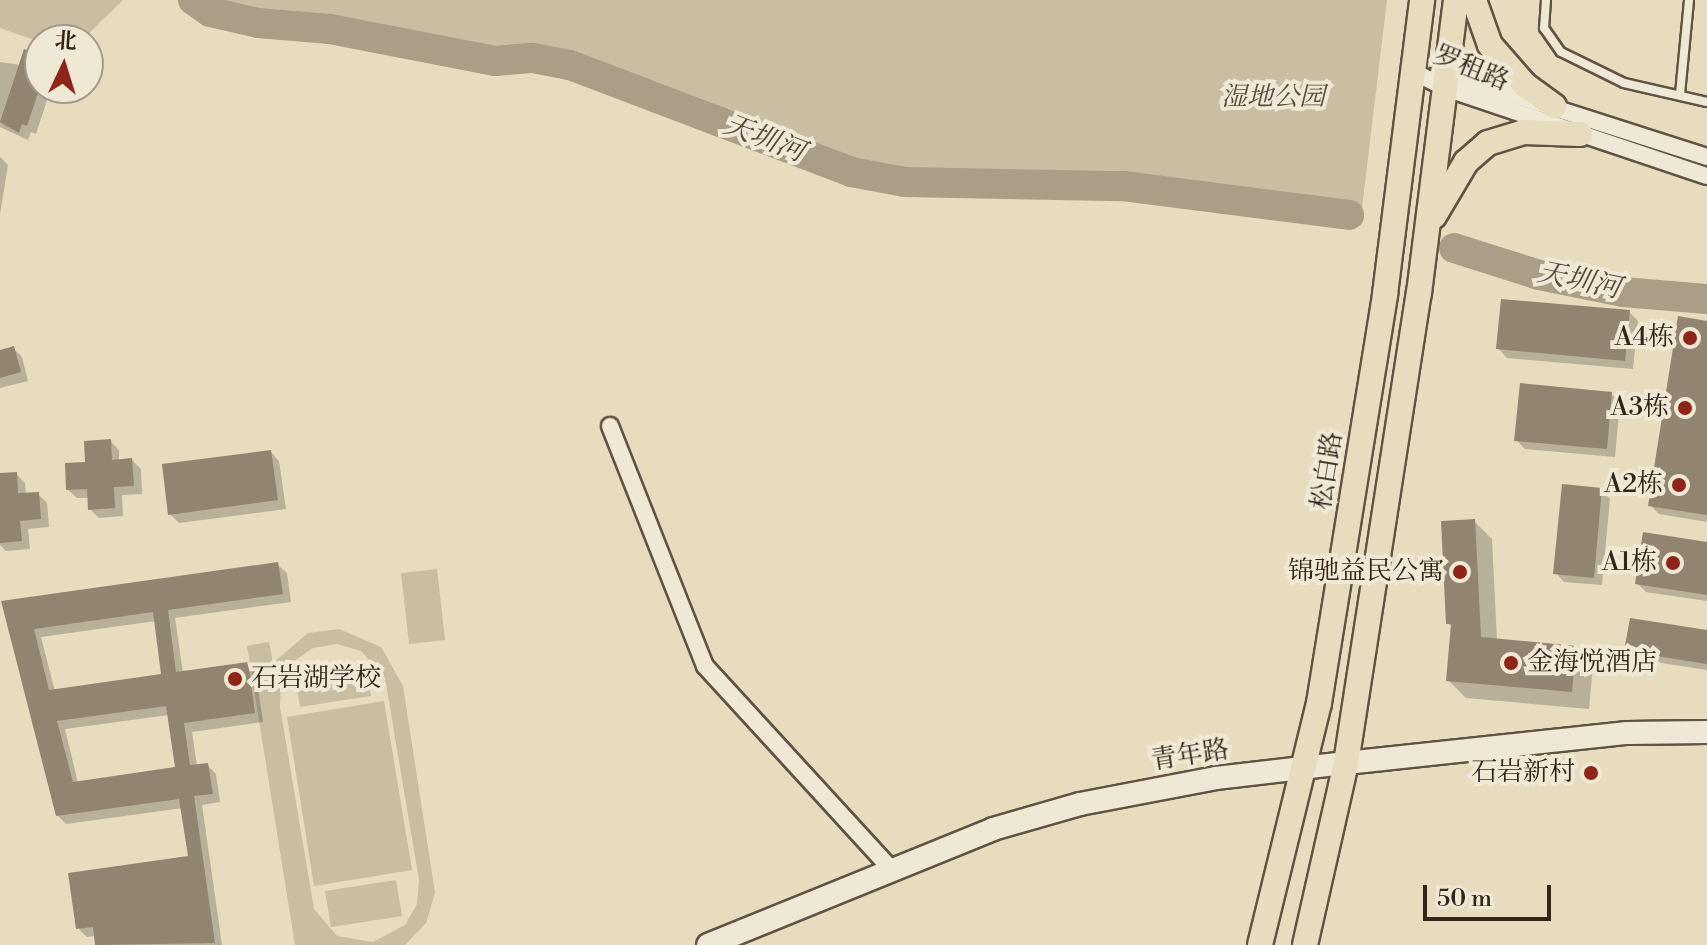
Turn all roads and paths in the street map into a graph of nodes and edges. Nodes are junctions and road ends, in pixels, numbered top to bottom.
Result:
1 (1422, 0) edge
2 (1456, 0) edge
3 (1474, 0) edge
4 (1546, 0) edge
5 (1689, 0) edge
6 (1414, 72) junction
7 (1446, 79) junction
8 (1680, 94) junction
9 (1707, 102) edge
10 (1554, 106) junction
11 (1580, 134) junction
12 (1707, 157) edge
13 (1707, 176) edge
14 (1425, 241) junction
15 (610, 426) dead end
16 (1707, 732) edge
17 (1346, 763) junction
18 (1303, 769) junction
19 (892, 870) junction
20 (708, 945) edge
21 (1260, 945) edge
22 (1305, 945) edge

1 - 6 main road, 松白路
2 - 7 main road
3 - 10 main road
4 - 8 lane
5 - 8 lane
6 - 7 street, 罗租路
6 - 18 main road, 松白路
7 - 10 street, 罗租路
7 - 11 street, 罗租路
7 - 14 main road
8 - 9 lane
10 - 12 street, 罗租路
11 - 13 street, 罗租路
11 - 14 main road
14 - 17 main road
15 - 19 street
16 - 17 street, 青年路
17 - 18 street, 青年路
17 - 22 main road
18 - 19 street, 青年路
18 - 21 main road, 松白路
19 - 20 street, 青年路

